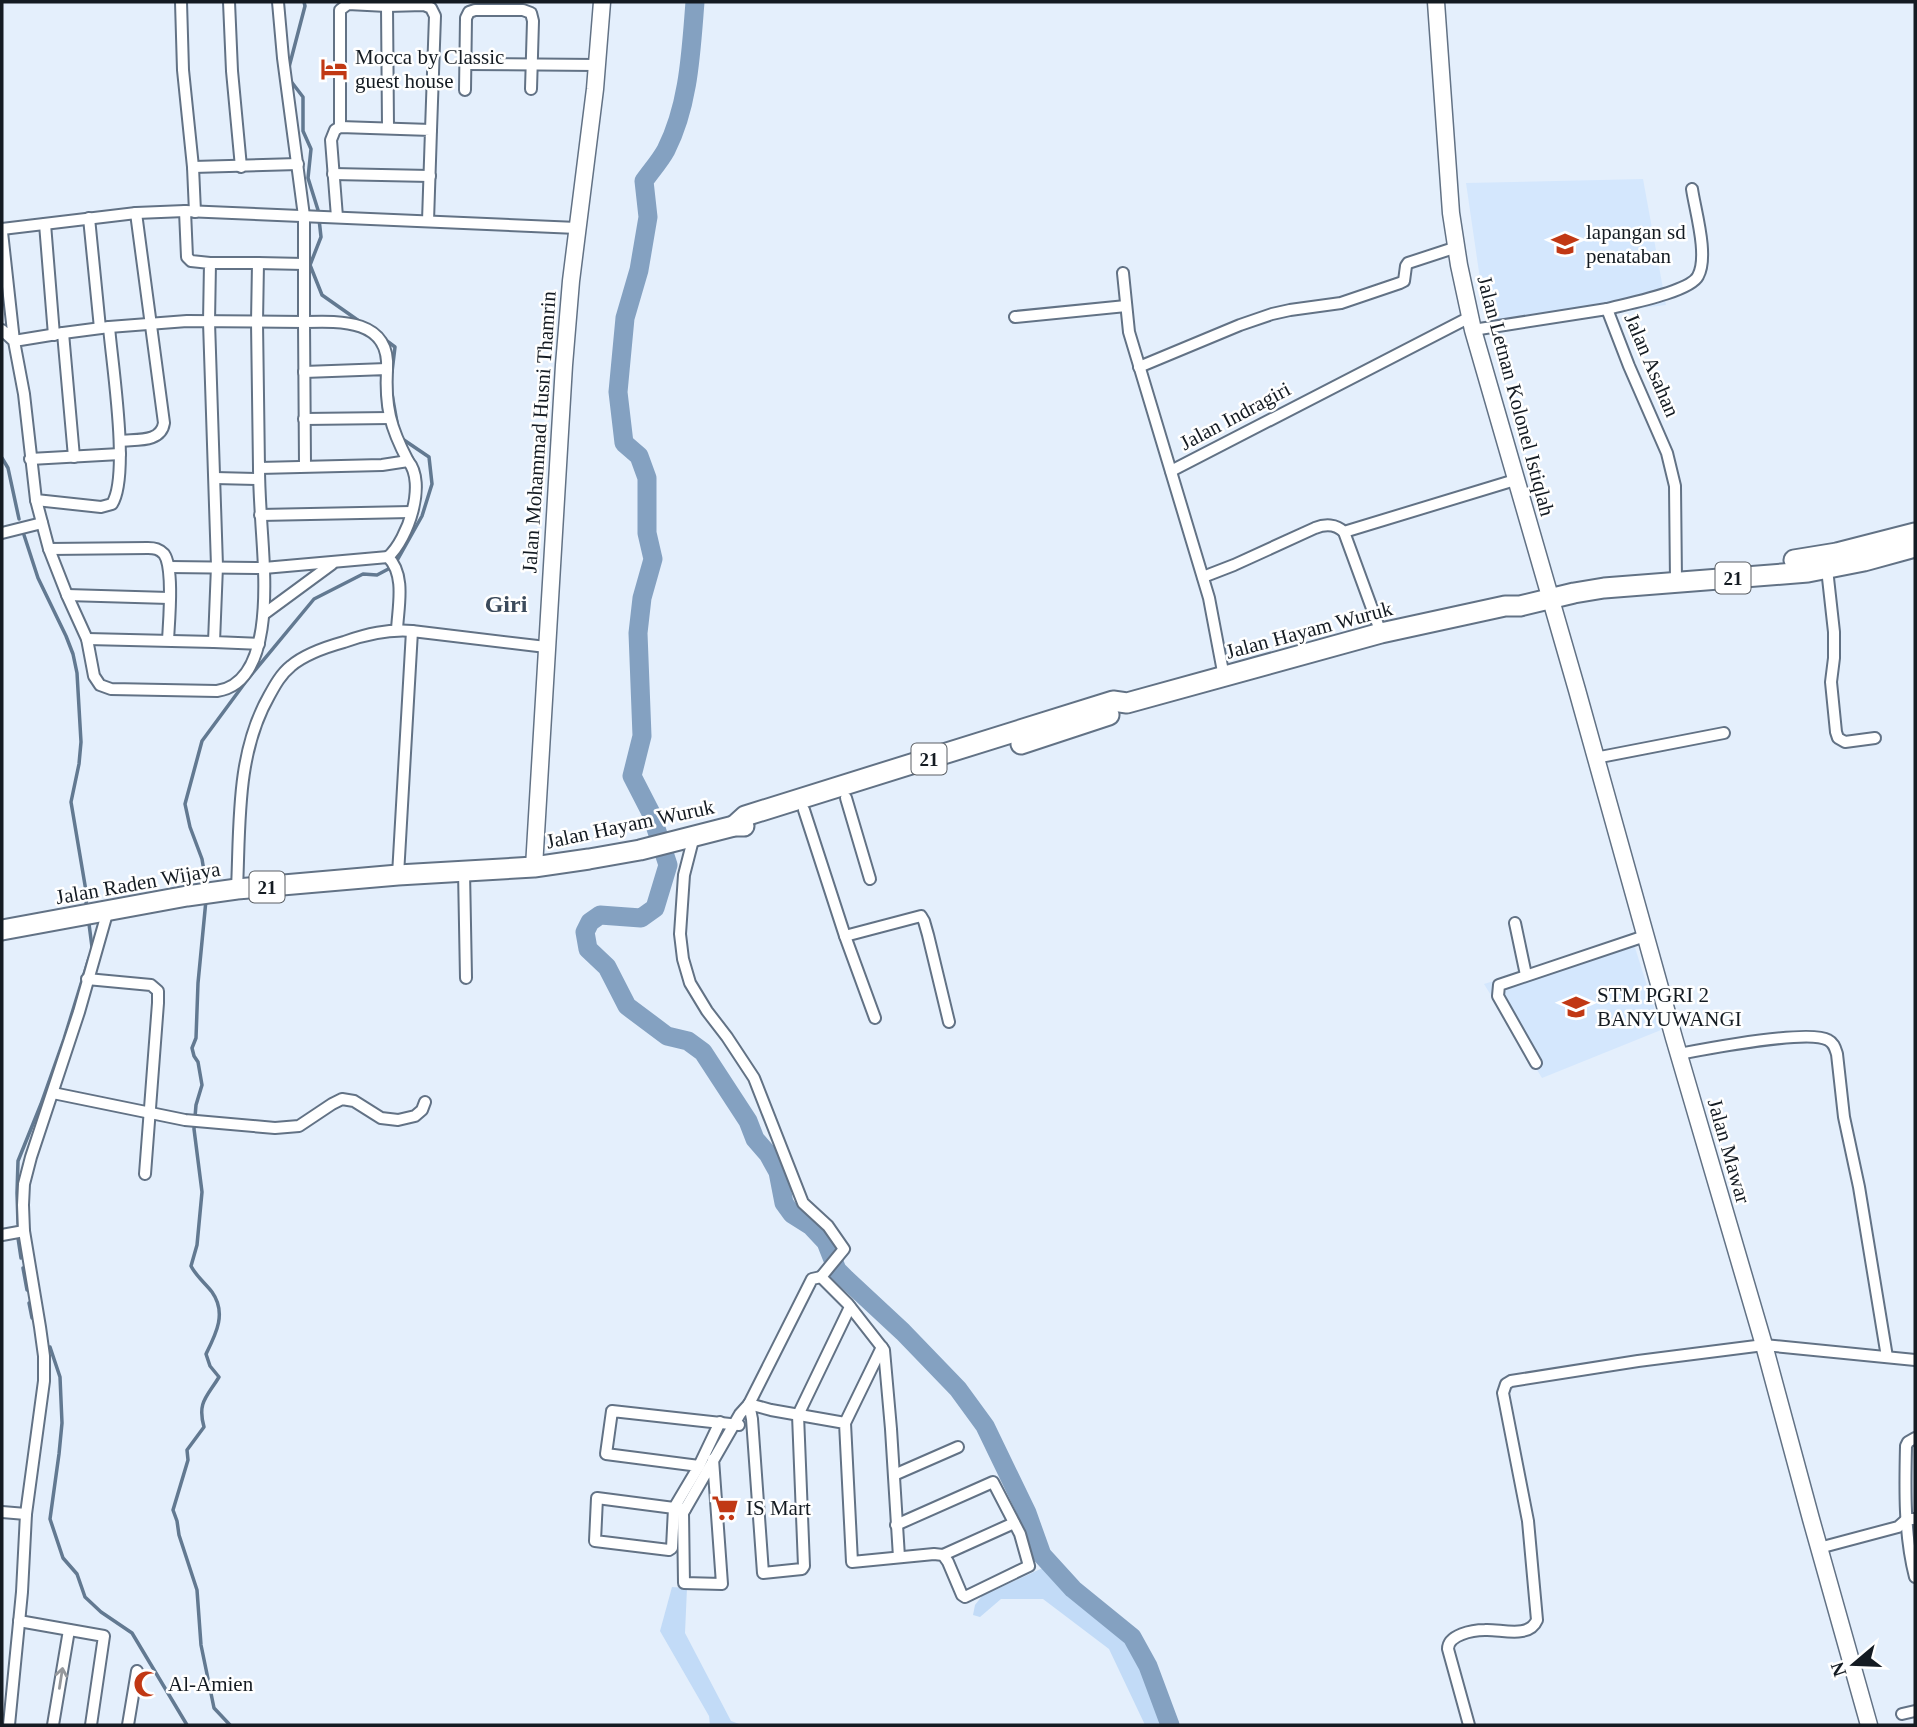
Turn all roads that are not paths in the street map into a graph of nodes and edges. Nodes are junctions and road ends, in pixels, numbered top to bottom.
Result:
1 (181, 2) edge
2 (229, 2) edge
3 (278, 2) edge
4 (602, 2) edge
5 (1436, 2) edge
6 (387, 6) junction
7 (466, 64) junction
8 (531, 64) junction
9 (597, 65) junction
10 (531, 89) dead end
11 (466, 90) dead end
12 (340, 127) junction
13 (387, 127) junction
14 (431, 130) junction
15 (298, 164) junction
16 (193, 167) junction
17 (241, 167) junction
18 (333, 174) junction
19 (430, 176) junction
20 (1692, 189) dead end
21 (190, 212) junction
22 (136, 213) junction
23 (306, 216) junction
24 (334, 217) junction
25 (89, 218) junction
26 (428, 221) junction
27 (45, 224) junction
28 (577, 228) junction
29 (2, 231) edge
30 (1457, 247) junction
31 (209, 263) junction
32 (258, 263) junction
33 (304, 264) junction
34 (1123, 273) dead end
35 (1126, 306) junction
36 (1607, 309) junction
37 (1015, 317) dead end
38 (209, 322) junction
39 (257, 322) junction
40 (304, 322) junction
41 (150, 323) junction
42 (1471, 324) junction
43 (105, 328) junction
44 (2, 330) edge
45 (58, 334) junction
46 (13, 341) junction
47 (1139, 367) junction
48 (387, 369) junction
49 (304, 372) junction
50 (390, 418) junction
51 (304, 419) junction
52 (120, 441) junction
53 (120, 454) junction
54 (74, 457) junction
55 (30, 459) junction
56 (408, 461) junction
57 (305, 466) junction
58 (1171, 471) junction
59 (259, 474) junction
60 (215, 478) junction
61 (1515, 480) junction
62 (36, 499) junction
63 (411, 512) junction
64 (260, 514) junction
65 (42, 523) junction
66 (1341, 529) junction
67 (2, 533) edge
68 (1915, 533) edge
69 (1915, 547) edge
70 (49, 548) junction
71 (334, 563) junction
72 (393, 564) junction
73 (217, 566) junction
74 (169, 567) junction
75 (264, 568) junction
76 (1828, 569) junction
77 (1675, 576) junction
78 (1203, 578) junction
79 (1548, 594) junction
80 (67, 595) junction
81 (169, 598) junction
82 (264, 614) junction
83 (397, 630) junction
84 (412, 631) junction
85 (1381, 633) junction
86 (87, 639) junction
87 (168, 640) junction
88 (214, 642) junction
89 (259, 644) junction
90 (546, 647) junction
91 (1224, 677) junction
92 (1127, 703) junction
93 (1724, 733) dead end
94 (1875, 738) dead end
95 (1595, 758) junction
96 (846, 798) junction
97 (804, 810) junction
98 (734, 826) junction
99 (688, 838) junction
100 (534, 867) junction
101 (464, 871) junction
102 (398, 874) junction
103 (870, 879) dead end
104 (237, 889) junction
105 (108, 910) junction
106 (1515, 923) dead end
107 (2, 930) edge
108 (845, 936) junction
109 (1645, 936) junction
110 (1526, 975) junction
111 (466, 978) dead end
112 (88, 979) junction
113 (875, 1018) dead end
114 (949, 1022) dead end
115 (1679, 1054) junction
116 (1536, 1063) dead end
117 (53, 1093) junction
118 (425, 1101) dead end
119 (149, 1113) junction
120 (145, 1174) dead end
121 (24, 1231) junction
122 (2, 1235) edge
123 (824, 1273) junction
124 (850, 1307) junction
125 (1764, 1345) junction
126 (882, 1346) junction
127 (1887, 1357) junction
128 (1915, 1360) edge
129 (749, 1404) junction
130 (798, 1415) junction
131 (720, 1422) junction
132 (845, 1423) junction
133 (734, 1424) junction
134 (752, 1427) junction
135 (1915, 1438) edge
136 (958, 1447) dead end
137 (713, 1460) junction
138 (699, 1466) junction
139 (894, 1475) junction
140 (680, 1509) junction
141 (2, 1512) edge
142 (26, 1514) junction
143 (1911, 1519) edge
144 (1014, 1523) junction
145 (897, 1525) junction
146 (1907, 1530) edge
147 (1819, 1548) junction
148 (943, 1555) junction
149 (899, 1557) junction
150 (1915, 1577) edge
151 (19, 1621) junction
152 (65, 1629) junction
153 (137, 1671) dead end
154 (6, 1695) edge
155 (1915, 1711) edge
156 (1902, 1714) dead end
157 (9, 1725) edge
158 (53, 1725) edge
159 (91, 1725) edge
160 (128, 1725) edge
161 (1469, 1725) edge
162 (1869, 1725) edge

1 - 16 street
2 - 17 street
3 - 15 street
4 - 9 street, Jalan Mohammad Husni Thamrin
5 - 30 street, Jalan Letnan Kolonel Istiqlah
6 - 12 street
6 - 13 street
6 - 14 street
7 - 8 street
7 - 8 street
7 - 11 street
8 - 9 street
8 - 10 street
9 - 28 street, Jalan Mohammad Husni Thamrin
12 - 13 street
12 - 18 street
13 - 14 street
14 - 19 street
15 - 17 street
15 - 23 street
16 - 17 street
16 - 21 street
18 - 19 street
18 - 24 street
19 - 26 street
20 - 36 street
21 - 22 street
21 - 23 street
21 - 31 street
22 - 25 street
22 - 41 street
23 - 24 street
23 - 33 street
24 - 26 street
25 - 27 street
25 - 43 street
26 - 28 street
27 - 29 street
27 - 45 street
28 - 90 street, Jalan Mohammad Husni Thamrin
29 - 46 street
30 - 42 street, Jalan Letnan Kolonel Istiqlah
30 - 47 street
31 - 32 street
31 - 38 street
32 - 33 street
32 - 39 street
33 - 40 street
34 - 35 street
35 - 37 street
35 - 47 street
36 - 42 street, Jalan Asahan
36 - 77 street, Jalan Asahan
38 - 39 street
38 - 41 street
38 - 60 street
39 - 40 street
39 - 59 street
40 - 48 street
40 - 49 street
41 - 43 street
41 - 52 street
42 - 58 street, Jalan Indragiri
42 - 61 street, Jalan Letnan Kolonel Istiqlah
43 - 45 street
43 - 52 street
44 - 46 street
45 - 46 street
45 - 54 street
46 - 55 street
47 - 58 street
48 - 49 street
48 - 50 street
49 - 51 street
50 - 51 street
50 - 56 street
51 - 57 street
52 - 53 street
53 - 54 street
53 - 62 street
54 - 55 street
55 - 62 street
56 - 57 street
56 - 63 street
57 - 59 street
58 - 78 street, Jalan Indragiri
59 - 60 street
59 - 64 street
60 - 73 street
61 - 66 street
61 - 79 street, Jalan Letnan Kolonel Istiqlah
62 - 65 street
63 - 64 street
63 - 72 street
64 - 75 street
65 - 67 street
65 - 70 street
66 - 78 street
66 - 85 street
68 - 77 highway, 21
69 - 76 highway, 21
70 - 74 street
70 - 80 street
71 - 72 street
71 - 75 street
71 - 82 street
72 - 83 street
73 - 74 street
73 - 75 street
73 - 88 street
74 - 81 street
75 - 82 street
76 - 77 highway, 21
76 - 94 street
77 - 79 highway, 21
77 - 79 highway, 21
78 - 91 street, Jalan Indragiri
79 - 85 highway, Jalan Hayam Wuruk / 21
79 - 95 street, Jalan Mawar
80 - 81 street
80 - 86 street
81 - 87 street
82 - 89 street
83 - 84 street
83 - 104 street
84 - 90 street
84 - 102 street
85 - 91 highway, Jalan Hayam Wuruk / 21
86 - 87 street
86 - 89 street
87 - 88 street
88 - 89 street
90 - 100 street, Jalan Mohammad Husni Thamrin
91 - 92 highway, Jalan Hayam Wuruk / 21
92 - 96 highway, Jalan Hayam Wuruk / 21
92 - 98 highway, Jalan Hayam Wuruk / 21
93 - 95 street
95 - 109 street, Jalan Mawar
96 - 97 highway, Jalan Hayam Wuruk / 21
96 - 103 street
97 - 98 highway, Jalan Hayam Wuruk / 21
97 - 108 street
98 - 99 highway, Jalan Hayam Wuruk / 21
99 - 100 highway, Jalan Hayam Wuruk / 21
99 - 123 street
100 - 101 highway, Jalan Raden Wijaya / 21
101 - 102 highway, Jalan Raden Wijaya / 21
101 - 111 street
102 - 104 highway, Jalan Raden Wijaya / 21
104 - 105 highway, Jalan Raden Wijaya / 21
105 - 107 highway, Jalan Raden Wijaya / 21
105 - 112 street
106 - 110 street
108 - 113 street
108 - 114 street
109 - 110 street
109 - 115 street, Jalan Mawar
110 - 116 street
112 - 117 street
112 - 119 street
115 - 125 street, Jalan Mawar
115 - 127 street
117 - 119 street
117 - 121 street
118 - 119 street
119 - 120 street
121 - 122 street
121 - 142 street
123 - 124 street
123 - 129 street
124 - 126 street
124 - 130 street
125 - 127 street
125 - 147 street, Jalan Mawar
125 - 161 street
126 - 132 street
126 - 139 street
127 - 128 street
129 - 130 street
129 - 133 street
129 - 134 street
130 - 132 street
130 - 134 street
131 - 133 street
131 - 138 street
131 - 138 street
132 - 149 street
133 - 134 street
133 - 137 street
135 - 143 street
136 - 139 street
137 - 140 street
137 - 140 street
138 - 140 street
139 - 145 street
140 - 140 street
141 - 142 street
142 - 151 street
143 - 146 street
144 - 145 street
144 - 148 street
144 - 148 street
145 - 149 street
146 - 147 street
146 - 150 street
147 - 162 street, Jalan Mawar
148 - 149 street
151 - 152 street
151 - 154 street
158 -> 152 street
152 - 159 street
153 - 160 street
154 - 157 street
155 - 156 street

